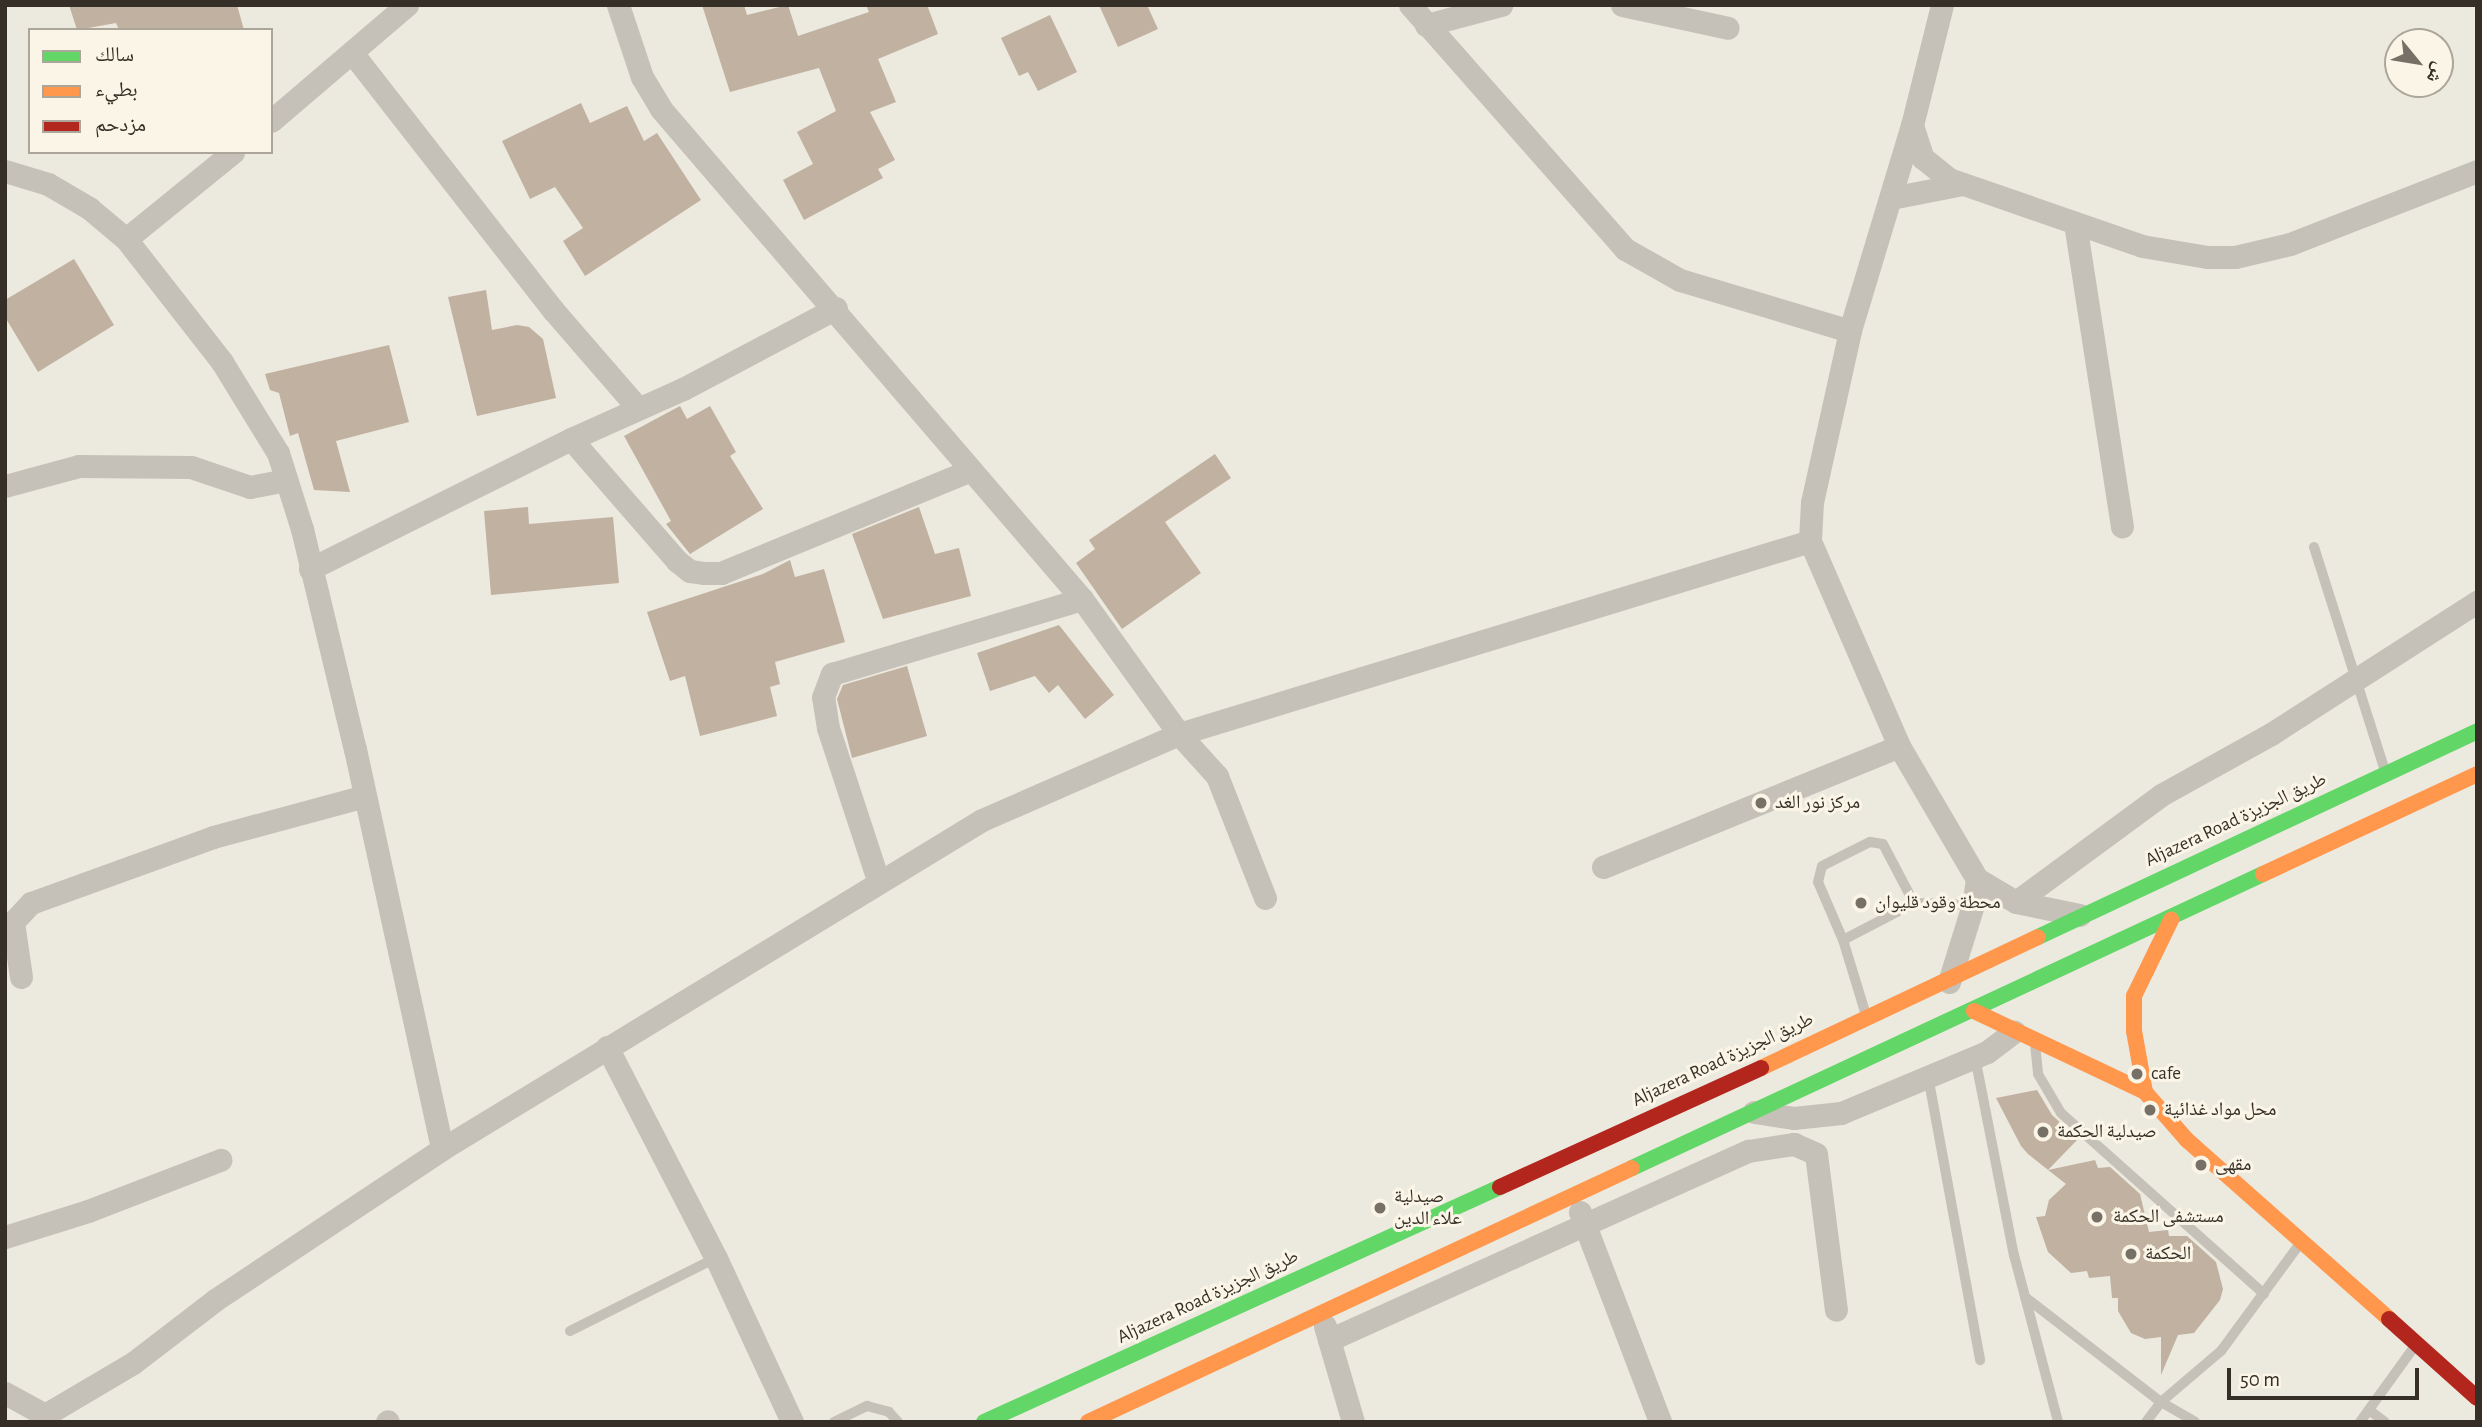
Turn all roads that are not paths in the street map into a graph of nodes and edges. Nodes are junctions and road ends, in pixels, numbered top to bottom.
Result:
1 (407, 5) edge
2 (618, 5) edge
3 (1409, 5) edge
4 (1501, 5) edge
5 (1622, 5) edge
6 (1942, 5) edge
7 (1426, 25) junction
8 (1728, 28) dead end
9 (353, 54) junction
10 (273, 119) edge
11 (1912, 125) junction
12 (231, 154) edge
13 (5, 171) edge
14 (2477, 171) edge
15 (1963, 184) junction
16 (1891, 198) junction
17 (2075, 223) junction
18 (126, 239) junction
19 (836, 309) junction
20 (1850, 331) junction
21 (638, 408) junction
22 (571, 439) junction
23 (971, 470) junction
24 (285, 480) junction
25 (5, 486) edge
26 (2122, 526) dead end
27 (1810, 541) junction
28 (2314, 547) dead end
29 (310, 569) junction
30 (1082, 599) junction
31 (2477, 602) edge
32 (2353, 680) junction
33 (2477, 731) edge
34 (1179, 734) junction
35 (1899, 746) junction
36 (2386, 774) junction
37 (2477, 774) edge
38 (365, 796) junction
39 (1603, 867) dead end
40 (1977, 879) junction
41 (878, 880) junction
42 (1265, 898) dead end
43 (2016, 902) junction
44 (1914, 903) junction
45 (1973, 905) junction
46 (2080, 915) junction
47 (2171, 920) junction
48 (1843, 940) junction
49 (21, 977) dead end
50 (1948, 982) junction
51 (1974, 1011) junction
52 (1867, 1016) junction
53 (2014, 1032) junction
54 (2035, 1043) junction
55 (607, 1047) junction
56 (1975, 1057) junction
57 (1928, 1076) junction
58 (2146, 1092) junction
59 (1754, 1112) junction
60 (1713, 1131) junction
61 (442, 1149) junction
62 (220, 1160) dead end
63 (1725, 1162) junction
64 (1573, 1196) junction
65 (1586, 1224) junction
66 (5, 1237) edge
67 (2301, 1243) junction
68 (716, 1258) junction
69 (2264, 1294) junction
70 (2025, 1297) junction
71 (1836, 1311) dead end
72 (1321, 1313) junction
73 (570, 1331) dead end
74 (1329, 1340) junction
75 (2416, 1345) junction
76 (1980, 1360) dead end
77 (5, 1393) edge
78 (2477, 1398) edge
79 (2161, 1402) junction
80 (2369, 1410) junction
81 (47, 1418) edge
82 (792, 1422) edge
83 (834, 1422) edge
84 (898, 1422) edge
85 (984, 1422) edge
86 (1088, 1422) edge
87 (1353, 1422) edge
88 (1660, 1422) edge
89 (2058, 1422) edge
90 (2146, 1422) edge
91 (2195, 1422) edge
92 (2361, 1422) edge
93 (2385, 1422) edge

1 - 9 street
2 - 19 street
3 - 7 street
4 - 7 street
5 - 8 street
6 - 11 street
7 - 20 street
9 - 10 street
9 - 21 street
11 - 15 street
11 - 16 street
12 - 18 street
13 - 18 street
14 - 17 street
15 - 16 street
15 - 17 street
16 - 20 street
17 - 26 street
18 - 24 street
19 - 21 street
19 - 23 street
20 - 27 street
21 - 22 street
22 - 23 street
22 - 29 street
23 - 30 street
24 - 25 street
24 - 29 street
27 - 34 street
27 - 35 street
28 - 32 lane
29 - 38 street
30 - 34 street
30 - 41 street
31 - 32 street
32 - 36 lane
32 - 43 street
33 - 36 main road, Aljazera Road طريق الجزيزة
34 - 41 street
34 - 42 street
35 - 39 street
35 - 40 street
36 - 46 main road, Aljazera Road طريق الجزيزة
37 - 47 main road
38 - 49 street
38 - 61 street
40 - 43 street
40 - 45 street
41 - 55 street
43 - 46 street
44 - 45 lane
44 - 48 lane
44 - 48 lane
45 - 50 street
46 - 50 main road, Aljazera Road طريق الجزيزة
47 - 51 main road
47 - 58 main road
48 - 52 lane
50 - 52 main road, Aljazera Road طريق الجزيزة
51 - 53 main road
51 - 59 main road
52 - 85 main road, Aljazera Road طريق الجزيزة
53 - 54 main road
53 - 56 street
54 - 58 main road
54 - 69 lane
55 - 61 street
55 - 68 street
56 - 57 street
56 - 70 lane
57 - 59 street
57 - 76 lane
58 - 67 main road
59 - 60 main road
60 - 63 street
60 - 64 main road
61 - 81 street
62 - 66 street
63 - 65 street
63 - 71 street
64 - 65 street
64 - 72 main road
65 - 74 street
65 - 88 street
67 - 69 lane
67 - 75 main road
68 - 73 lane
68 - 82 street
69 - 79 lane
70 - 79 lane
70 - 89 lane
72 - 74 street
72 - 86 main road
74 - 87 street
75 - 78 main road
75 - 80 lane
77 - 81 street
79 - 90 lane
79 - 91 lane
80 - 92 lane
80 - 93 lane
83 - 84 lane

